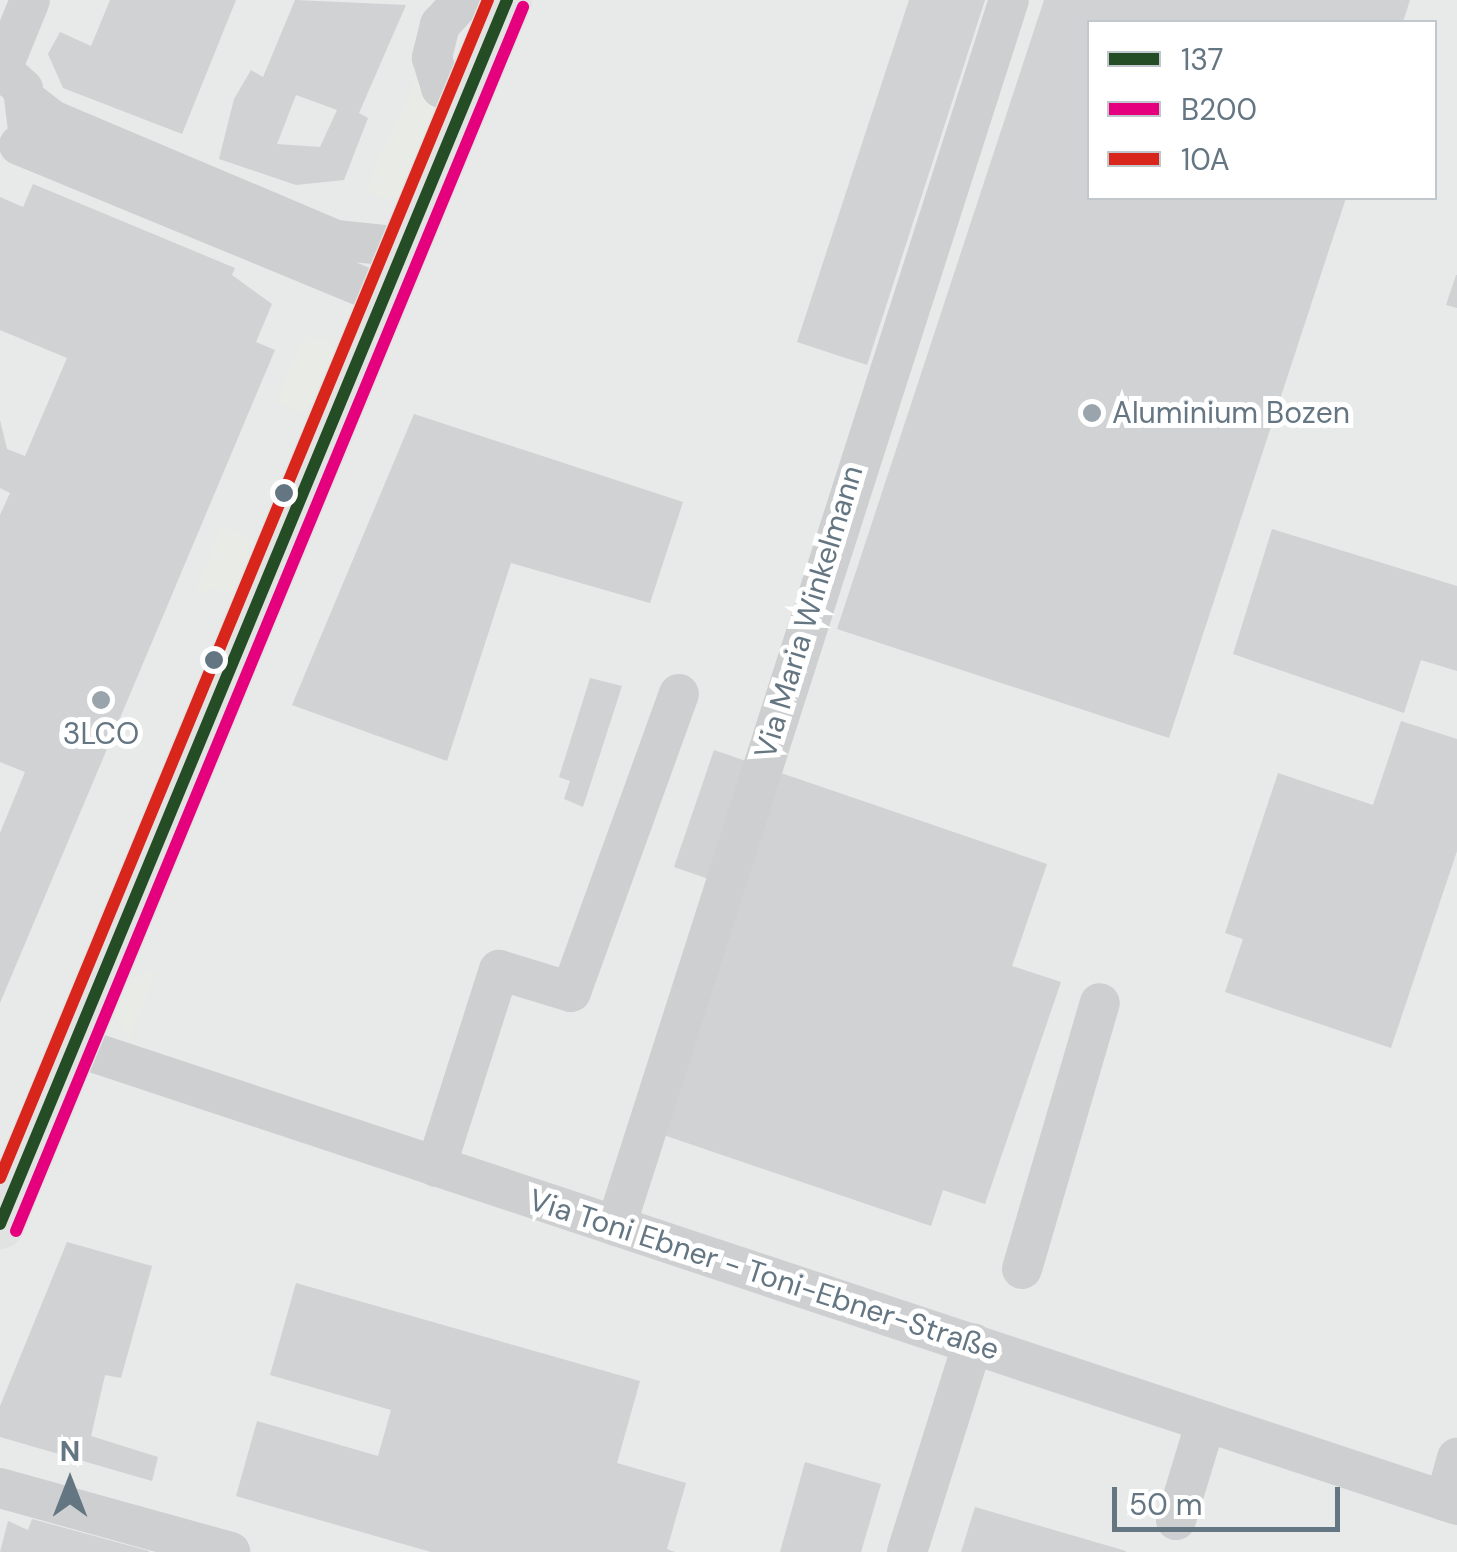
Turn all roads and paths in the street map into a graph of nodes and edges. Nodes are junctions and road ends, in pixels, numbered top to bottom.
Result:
1 (30, 0) edge
2 (463, 0) edge
3 (508, 0) edge
4 (1010, 0) edge
5 (1, 68) edge
6 (466, 98) junction
7 (29, 102) junction
8 (9, 152) edge
9 (403, 247) junction
10 (383, 295) junction
11 (679, 694) dead end
12 (1100, 1003) dead end
13 (71, 1045) junction
14 (436, 1167) junction
15 (0, 1224) edge
16 (616, 1226) junction
17 (1022, 1270) dead end
18 (973, 1344) junction
19 (1206, 1422) junction
20 (1457, 1458) edge
21 (0, 1488) edge
22 (1451, 1503) edge
23 (1176, 1520) dead end
24 (230, 1552) edge
25 (907, 1552) edge

1 - 5 street
2 - 6 street
3 - 6 main road
4 - 16 street, Via Maria Winkelmann
5 - 7 street
6 - 9 main road
7 - 8 street
7 - 9 street
8 - 10 street
9 - 10 main road
10 - 13 main road
11 - 14 street
12 - 17 street
13 - 14 street, Via Toni Ebner - Toni-Ebner-Straße
13 - 15 main road
14 - 16 street, Via Toni Ebner - Toni-Ebner-Straße
16 - 18 street, Via Toni Ebner - Toni-Ebner-Straße
18 - 19 street, Via Toni Ebner - Toni-Ebner-Straße
18 - 25 street
19 - 22 street, Via Toni Ebner - Toni-Ebner-Straße
19 - 23 street
20 - 22 street
21 - 24 street

